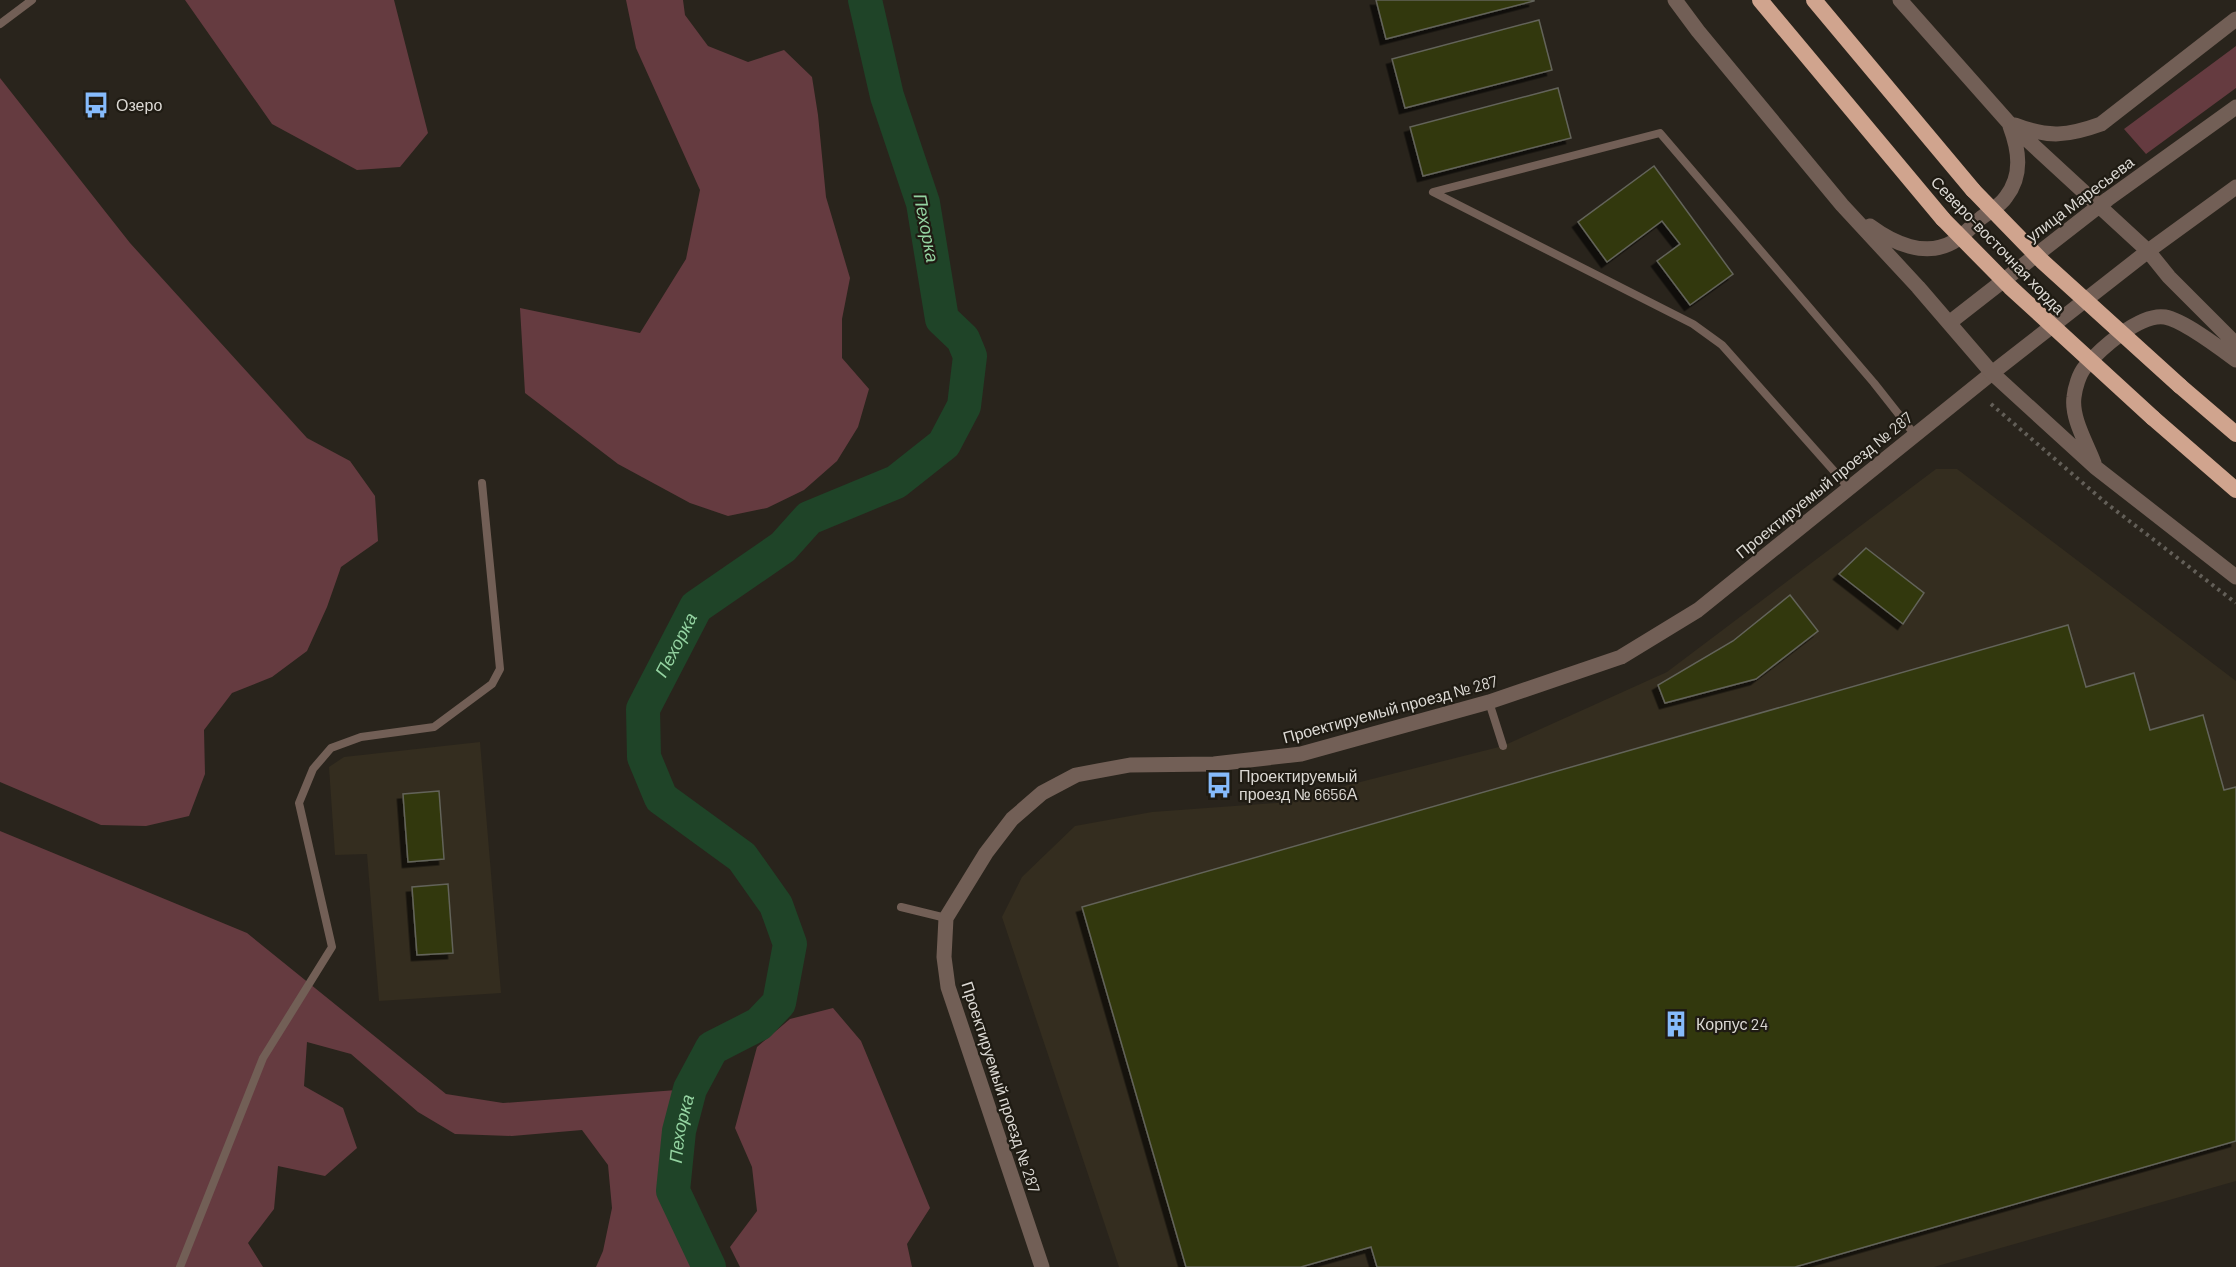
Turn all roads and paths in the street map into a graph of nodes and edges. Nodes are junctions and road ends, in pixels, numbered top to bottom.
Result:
1 (32, 0) edge
2 (1675, 0) edge
3 (1760, 0) edge
4 (1814, 0) edge
5 (1900, 0) edge
6 (2236, 20) edge
7 (0, 24) edge
8 (2236, 107) edge
9 (2009, 123) junction
10 (2236, 187) edge
11 (1842, 204) junction
12 (2099, 207) junction
13 (2148, 251) junction
14 (1949, 323) junction
15 (2236, 344) edge
16 (2236, 360) edge
17 (1992, 373) junction
18 (1991, 404) dead end
19 (2236, 434) edge
20 (1915, 435) junction
21 (2095, 466) junction
22 (482, 483) dead end
23 (1849, 488) junction
24 (2236, 490) edge
25 (2236, 577) edge
26 (2236, 603) edge
27 (1490, 702) junction
28 (1503, 746) dead end
29 (901, 907) dead end
30 (946, 918) junction
31 (180, 1267) edge
32 (1042, 1267) edge

1 - 7 lane
2 - 11 street
3 - 24 highway, Северо-восточная хорда, bridge
4 - 19 highway, Северо-восточная хорда, bridge
5 - 9 street
6 - 9 street
8 - 12 street, улица Маресьева
9 - 11 street
9 - 12 street
10 - 13 street
11 - 14 street
12 - 13 street
12 - 14 street, улица Маресьева
13 - 15 street
13 - 17 street
14 - 17 street
16 - 21 street
17 - 20 street, Проектируемый проезд № 287
17 - 21 street
18 - 26 path
20 - 23 street, Проектируемый проезд № 287
20 - 23 lane
21 - 25 street
22 - 31 lane
23 - 27 street, Проектируемый проезд № 287
27 - 28 lane
27 - 30 street, Проектируемый проезд № 287
29 - 30 lane
30 - 32 street, Проектируемый проезд № 287

